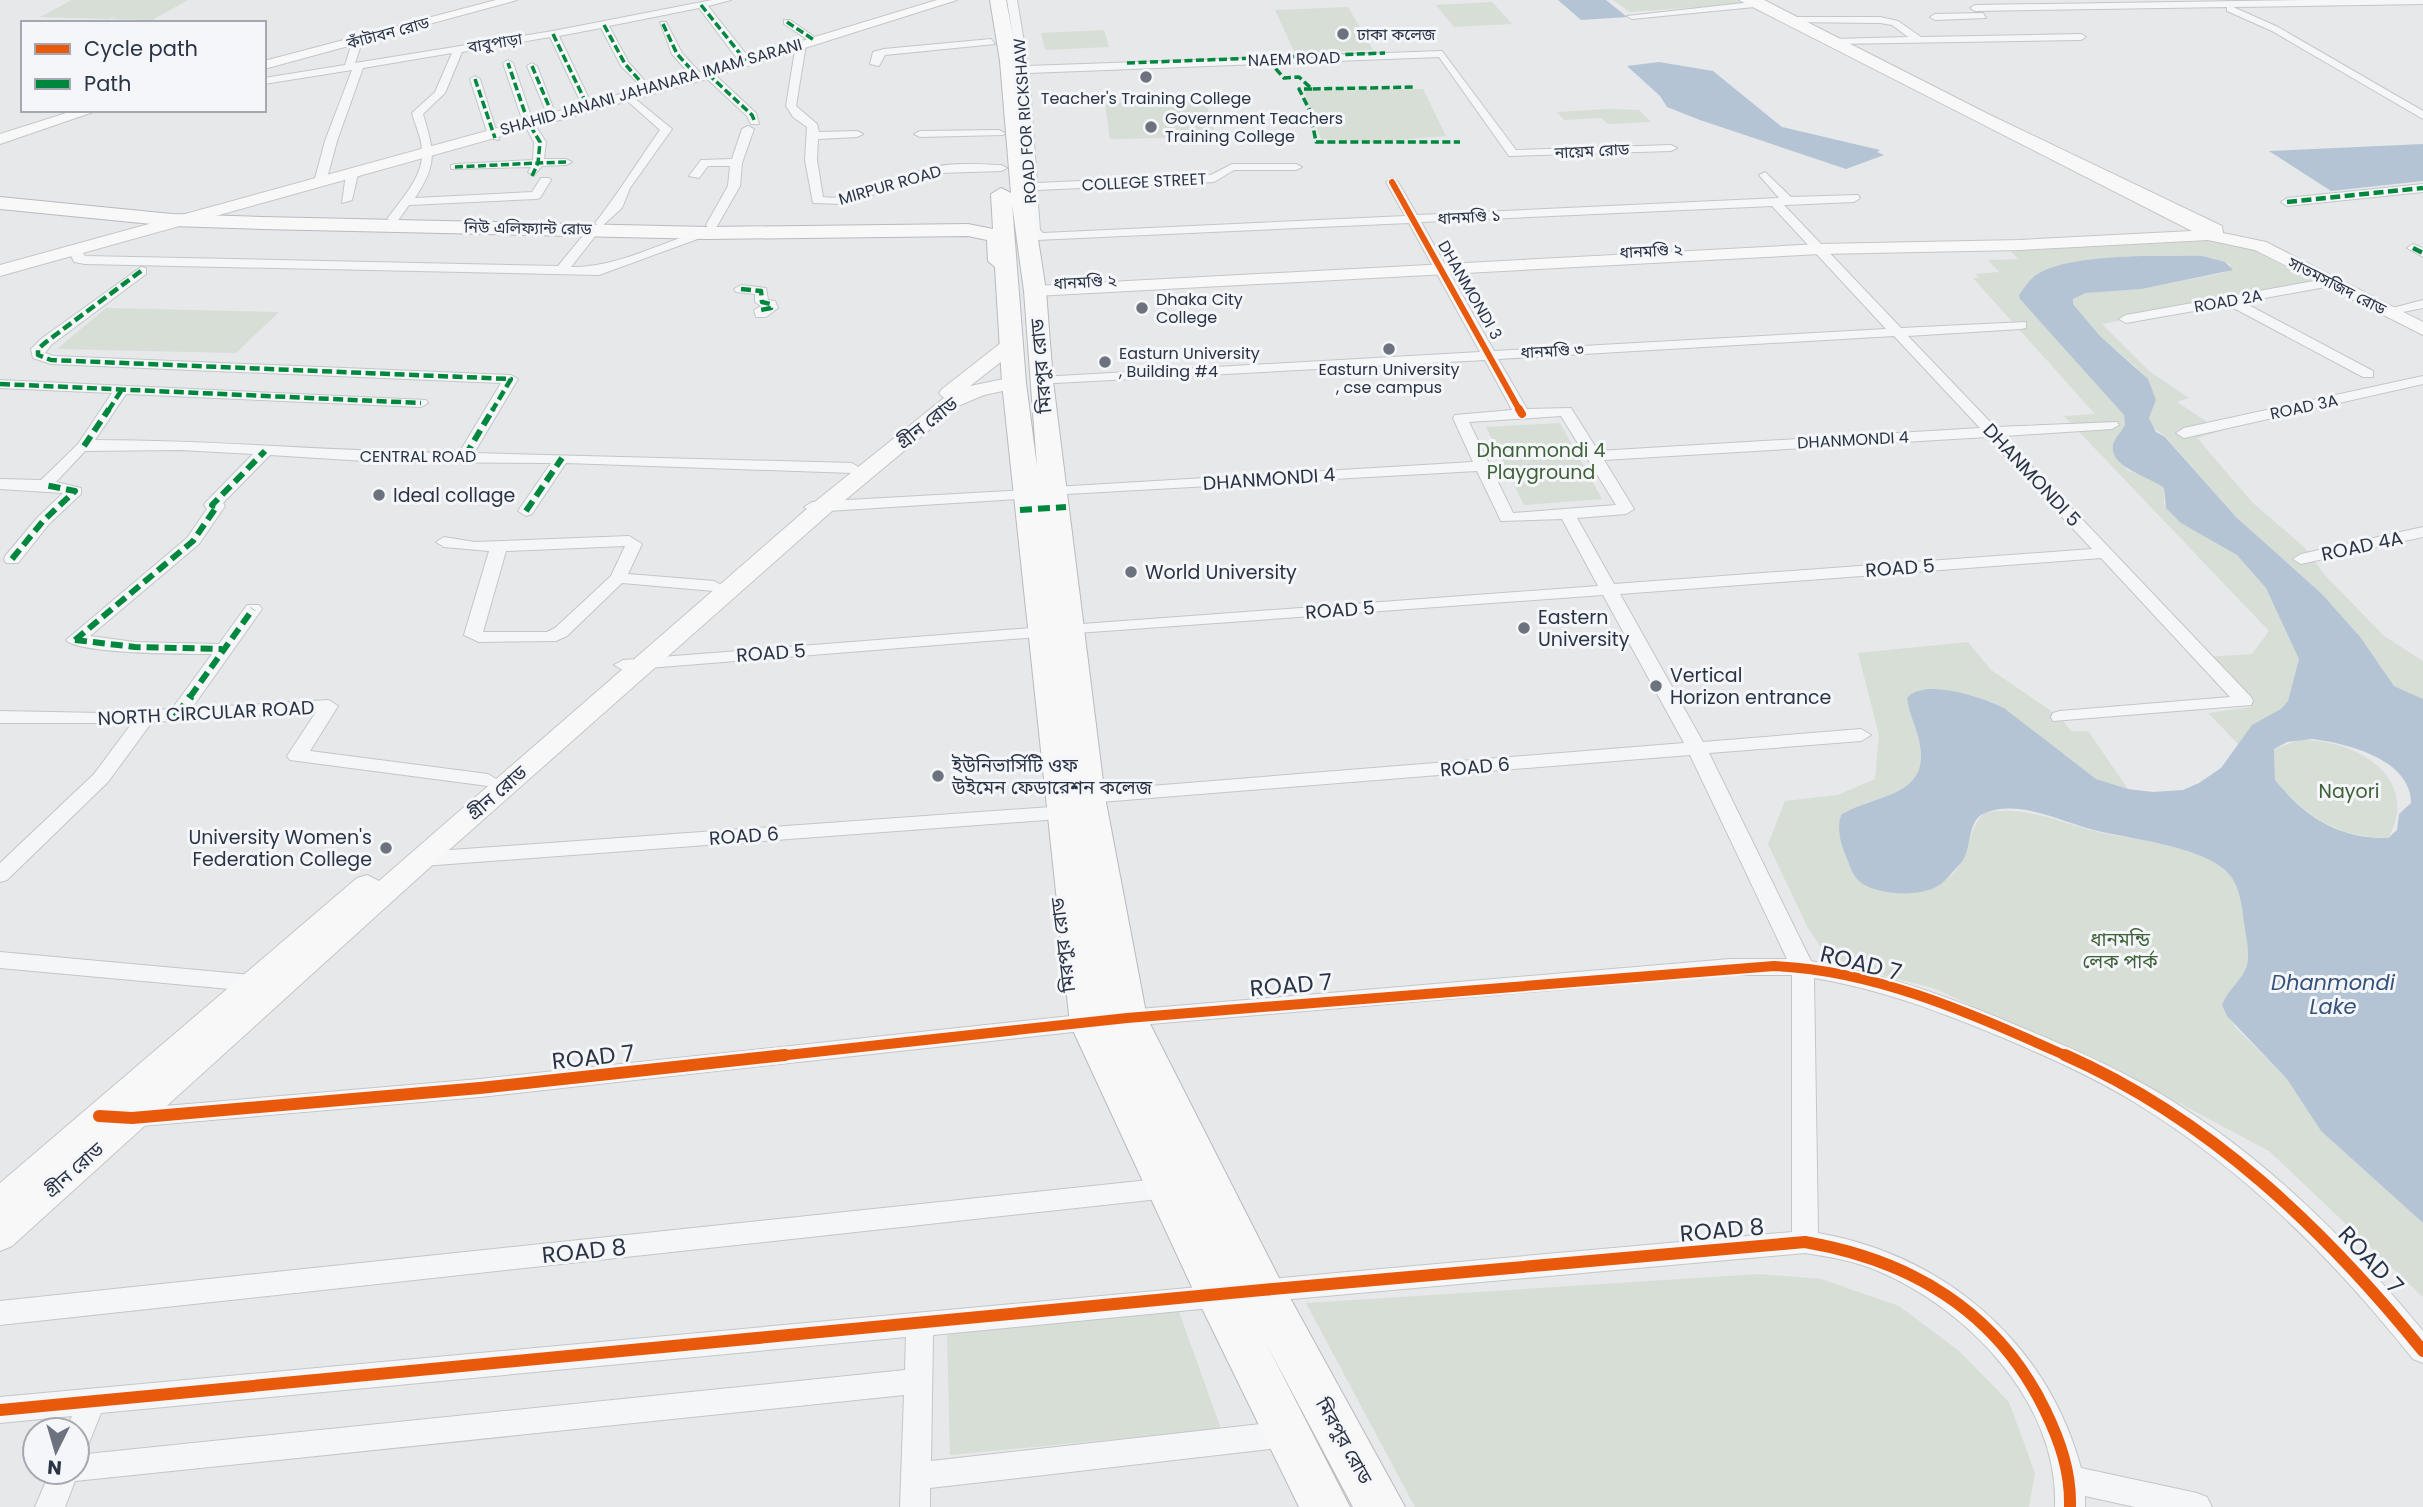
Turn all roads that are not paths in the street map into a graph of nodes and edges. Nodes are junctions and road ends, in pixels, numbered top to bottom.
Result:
1 (501, 0) edge
2 (511, 0) edge
3 (726, 0) edge
4 (951, 0) edge
5 (984, 0) edge
6 (998, 0) edge
7 (1012, 0) edge
8 (1964, 0) edge
9 (2203, 0) edge
10 (2423, 1) edge
11 (1754, 2) edge
12 (701, 5) junction
13 (2220, 5) junction
14 (1979, 12) junction
15 (1632, 16) dead end
16 (1935, 17) dead end
17 (1791, 20) junction
18 (787, 22) dead end
19 (663, 24) dead end
20 (604, 25) junction
21 (1813, 32) junction
22 (553, 34) junction
23 (2081, 37) dead end
24 (2004, 38) junction
25 (1919, 40) junction
26 (350, 41) junction
27 (1836, 41) junction
28 (808, 42) junction
29 (991, 43) junction
30 (459, 48) junction
31 (746, 61) junction
32 (266, 62) edge
33 (508, 63) dead end
34 (875, 64) dead end
35 (354, 66) junction
36 (532, 66) dead end
37 (1009, 71) junction
38 (703, 75) junction
39 (475, 79) dead end
40 (266, 80) edge
41 (648, 90) junction
42 (628, 96) junction
43 (588, 107) junction
44 (73, 112) edge
45 (85, 112) edge
46 (553, 116) junction
47 (2423, 116) edge
48 (1979, 118) junction
49 (528, 122) junction
50 (990, 133) junction
51 (857, 134) dead end
52 (920, 134) dead end
53 (495, 135) junction
54 (0, 136) edge
55 (812, 140) junction
56 (1671, 148) dead end
57 (714, 149) dead end
58 (428, 151) junction
59 (1513, 154) joint
60 (565, 162) dead end
61 (705, 162) junction
62 (538, 163) junction
63 (736, 163) junction
64 (455, 167) dead end
65 (1296, 167) dead end
66 (1001, 168) junction
67 (352, 174) junction
68 (1765, 174) dead end
69 (695, 176) dead end
70 (320, 181) junction
71 (1392, 182) dead end
72 (1025, 187) junction
73 (2423, 188) edge
74 (287, 191) junction
75 (0, 197) edge
76 (1854, 198) dead end
77 (346, 200) dead end
78 (407, 202) junction
79 (1782, 202) junction
80 (2287, 202) dead end
81 (0, 203) edge
82 (123, 215) junction
83 (181, 217) junction
84 (282, 218) junction
85 (393, 219) junction
86 (1413, 220) junction
87 (1017, 222) junction
88 (598, 226) junction
89 (710, 229) junction
90 (2210, 232) junction
91 (2260, 242) junction
92 (82, 246) junction
93 (1817, 246) junction
94 (1439, 266) junction
95 (0, 271) edge
96 (141, 271) dead end
97 (561, 271) junction
98 (2331, 282) junction
99 (1035, 288) junction
100 (741, 289) dead end
101 (1008, 292) junction
102 (2229, 300) junction
103 (2423, 304) edge
104 (2396, 309) junction
105 (761, 314) dead end
106 (2423, 317) edge
107 (2126, 319) dead end
108 (2021, 325) dead end
109 (2423, 329) edge
110 (1896, 331) junction
111 (1013, 343) junction
112 (1490, 354) junction
113 (2368, 374) dead end
114 (2423, 380) edge
115 (1028, 382) junction
116 (0, 384) edge
117 (121, 391) junction
118 (421, 403) dead end
119 (1522, 414) junction
120 (2112, 425) dead end
121 (1991, 432) junction
122 (2184, 433) dead end
123 (84, 446) junction
124 (265, 451) junction
125 (465, 456) junction
126 (1593, 456) junction
127 (562, 458) junction
128 (856, 465) junction
129 (1482, 466) junction
130 (0, 484) edge
131 (45, 485) junction
132 (1041, 493) junction
133 (817, 507) junction
134 (526, 511) dead end
135 (1567, 514) junction
136 (2423, 532) edge
137 (444, 542) dead end
138 (499, 547) junction
139 (2105, 553) junction
140 (12, 559) dead end
141 (2301, 559) dead end
142 (618, 578) junction
143 (714, 586) junction
144 (1610, 589) junction
145 (253, 609) dead end
146 (1057, 631) junction
147 (222, 649) junction
148 (636, 664) junction
149 (2244, 701) joint
150 (0, 717) edge
151 (176, 717) junction
152 (2060, 717) dead end
153 (145, 718) junction
154 (1861, 735) dead end
155 (1697, 749) junction
156 (488, 780) junction
157 (1077, 805) junction
158 (423, 859) junction
159 (0, 874) edge
160 (0, 960) edge
161 (1803, 968) junction
162 (252, 983) junction
163 (1109, 1021) junction
164 (99, 1115) junction
165 (132, 1118) junction
166 (1168, 1188) junction
167 (0, 1203) edge
168 (0, 1236) edge
169 (1805, 1242) junction
170 (1262, 1290) junction
171 (1219, 1296) junction
172 (0, 1313) edge
173 (920, 1323) junction
174 (2423, 1351) edge
175 (919, 1381) junction
176 (91, 1403) junction
177 (0, 1409) edge
178 (86, 1416) edge
179 (1289, 1434) junction
180 (91, 1467) edge
181 (916, 1476) junction
182 (58, 1486) edge
183 (2071, 1493) edge
184 (50, 1507) edge
185 (915, 1507) edge
186 (1325, 1507) edge
187 (1380, 1507) edge
188 (2197, 1507) edge

1 - 26 main road, কাঁটাবন রোড
2 - 26 main road, কাঁটাবন রোড
3 - 12 street, বাবুপাড়া
4 - 28 main road, SHAHID JANANI JAHANARA IMAM SARANI
5 - 29 highway, মিরপুর রোড
6 - 37 highway, মিরপুর রোড
7 - 37 street, ROAD FOR RICKSHAW
8 - 14 street
9 - 13 street
10 - 13 street
11 - 15 street
11 - 17 main road
11 - 21 main road
12 - 20 street, বাবুপাড়া
12 - 31 street
13 - 14 street
13 - 47 street
14 - 16 street
14 - 24 street
17 - 21 main road
17 - 25 street
18 - 28 street
19 - 38 street
20 - 22 street, বাবুপাড়া
20 - 41 street
21 - 27 main road
21 - 48 main road
22 - 30 street, বাবুপাড়া
22 - 43 street
23 - 24 street
24 - 25 street
25 - 27 street
26 - 32 main road, কাঁটাবন রোড
26 - 35 street
27 - 48 main road
28 - 31 main road, SHAHID JANANI JAHANARA IMAM SARANI
28 - 55 street
29 - 34 street
29 - 37 highway, মিরপুর রোড
30 - 35 street, বাবুপাড়া
30 - 58 street
31 - 38 main road, SHAHID JANANI JAHANARA IMAM SARANI
33 - 49 street
35 - 40 street, বাবুপাড়া
35 - 70 street
36 - 46 street
37 - 50 highway, মিরপুর রোড
37 - 59 street, NAEM ROAD
37 - 72 highway, মিরপুর রোড
38 - 41 main road, SHAHID JANANI JAHANARA IMAM SARANI
38 - 63 street
39 - 53 street
41 - 42 main road, SHAHID JANANI JAHANARA IMAM SARANI
42 - 43 main road, SHAHID JANANI JAHANARA IMAM SARANI
42 - 88 street
43 - 46 main road, SHAHID JANANI JAHANARA IMAM SARANI
44 - 54 main road
45 - 54 main road
46 - 49 main road, SHAHID JANANI JAHANARA IMAM SARANI
48 - 90 main road
49 - 53 main road, SHAHID JANANI JAHANARA IMAM SARANI
49 - 62 street
50 - 52 street
50 - 66 highway, মিরপুর রোড
51 - 55 street
53 - 58 main road, SHAHID JANANI JAHANARA IMAM SARANI
55 - 66 street, MIRPUR ROAD
56 - 59 street, নায়েম রোড
57 - 61 street
58 - 67 main road, SHAHID JANANI JAHANARA IMAM SARANI
58 - 78 street
60 - 62 street
61 - 63 street
61 - 69 street
62 - 64 street
62 - 78 street
63 - 89 street
65 - 72 street, COLLEGE STREET
66 - 87 highway, মিরপুর রোড
67 - 70 main road
67 - 77 street
68 - 79 street
70 - 74 main road
71 - 86 street, DHANMONDI 3
72 - 87 highway, মিরপুর রোড
73 - 80 street
74 - 83 main road
74 - 84 main road
75 - 83 highway, নিউ এলিফ্যান্ট রোড
76 - 79 street, ধানমণ্ডি ১
78 - 85 street
79 - 86 street, ধানমণ্ডি ১
79 - 93 street
81 - 82 highway, নিউ এলিফ্যান্ট রোড
82 - 83 highway, নিউ এলিফ্যান্ট রোড
82 - 92 main road
83 - 84 highway, নিউ এলিফ্যান্ট রোড
83 - 88 highway, নিউ এলিফ্যান্ট রোড
83 - 92 main road
84 - 85 highway, নিউ এলিফ্যান্ট রোড
85 - 88 highway, নিউ এলিফ্যান্ট রোড
86 - 87 street, ধানমণ্ডি ১
86 - 94 street, DHANMONDI 3
87 - 89 highway, নিউ এলিফ্যান্ট রোড
87 - 99 highway, মিরপুর রোড
87 - 101 highway, মিরপুর রোড
88 - 89 highway, নিউ এলিফ্যান্ট রোড
88 - 97 street
89 - 97 street
89 - 101 highway, নিউ এলিফ্যান্ট রোড
90 - 91 main road, ধানমণ্ডি ২
90 - 93 main road, ধানমণ্ডি ২
91 - 98 main road, সাতমসজিদ রোড
91 - 104 main road, সাতমসজিদ রোড
92 - 95 main road
92 - 97 street
93 - 94 main road, ধানমণ্ডি ২
93 - 110 street, DHANMONDI 5
94 - 99 main road, ধানমণ্ডি ২
94 - 112 street, DHANMONDI 3
96 - 125 street
98 - 102 street, ROAD 2A
98 - 104 main road, সাতমসজিদ রোড
99 - 115 highway, মিরপুর রোড
100 - 105 street
101 - 111 highway, মিরপুর রোড
102 - 107 street, ROAD 2A
102 - 113 street
103 - 104 street
104 - 106 main road, সাতমসজিদ রোড
104 - 109 main road, সাতমসজিদ রোড
108 - 110 street, ধানমণ্ডি ৩
110 - 112 street, ধানমণ্ডি ৩
110 - 121 street, DHANMONDI 5
111 - 115 highway, মিরপুর রোড
111 - 128 main road, গ্রীন রোড
112 - 115 street, ধানমণ্ডি ৩
112 - 119 street, DHANMONDI 3
114 - 122 street, ROAD 3A
115 - 132 highway, মিরপুর রোড
115 - 133 main road, গ্রীন রোড
116 - 117 street
117 - 118 street
117 - 123 street
119 - 126 street
119 - 129 street
120 - 121 street, DHANMONDI 4
121 - 126 street, DHANMONDI 4
121 - 139 street, DHANMONDI 5
123 - 124 street, CENTRAL ROAD
123 - 131 street
124 - 125 street, CENTRAL ROAD
124 - 147 street
125 - 127 street, CENTRAL ROAD
126 - 135 street
127 - 128 street, CENTRAL ROAD
127 - 134 street
128 - 133 main road, গ্রীন রোড
129 - 132 street, DHANMONDI 4
129 - 135 street
130 - 131 street
131 - 140 street
132 - 133 street, DHANMONDI 4
132 - 146 highway, মিরপুর রোড
133 - 143 main road, গ্রীন রোড
133 - 148 main road, গ্রীন রোড
135 - 144 street
136 - 141 street, ROAD 4A
137 - 138 street
138 - 142 street
138 - 142 street
139 - 144 street, ROAD 5
139 - 149 street, DHANMONDI 5
142 - 143 street
143 - 148 main road, গ্রীন রোড
144 - 146 street, ROAD 5
144 - 155 street
145 - 147 street
146 - 148 street, ROAD 5
146 - 157 highway, মিরপুর রোড
147 - 151 street
148 - 156 main road, গ্রীন রোড
148 - 158 main road, গ্রীন রোড
149 - 152 street
150 - 153 street, NORTH CIRCULAR ROAD
151 - 153 street, NORTH CIRCULAR ROAD
151 - 156 street, NORTH CIRCULAR ROAD
153 - 159 street
154 - 155 street, ROAD 6
155 - 157 street, ROAD 6
155 - 161 street
156 - 162 main road, গ্রীন রোড
157 - 158 street, ROAD 6
157 - 163 highway, মিরপুর রোড
158 - 165 main road, গ্রীন রোড
160 - 162 street
161 - 163 street, ROAD 7
161 - 169 street
161 - 174 street, ROAD 7
162 - 164 main road, গ্রীন রোড
163 - 165 street, ROAD 7
163 - 166 highway, মিরপুর রোড
163 - 170 highway, মিরপুর রোড
164 - 165 street, ROAD 7
164 - 167 main road, গ্রীন রোড
165 - 168 main road, গ্রীন রোড
166 - 171 highway, মিরপুর রোড
166 - 172 street, ROAD 8
169 - 170 street, ROAD 8
169 - 183 street, ROAD 8
170 - 171 street, ROAD 8
170 - 187 highway, মিরপুর রোড
171 - 173 street, ROAD 8
171 - 179 highway, মিরপুর রোড
173 - 175 street
173 - 176 street, ROAD 8
175 - 180 street
175 - 181 street
176 - 177 street, ROAD 8
176 - 178 street
179 - 181 street
179 - 186 highway, মিরপুর রোড
181 - 185 street
182 - 184 street
183 - 188 street, ROAD 8

